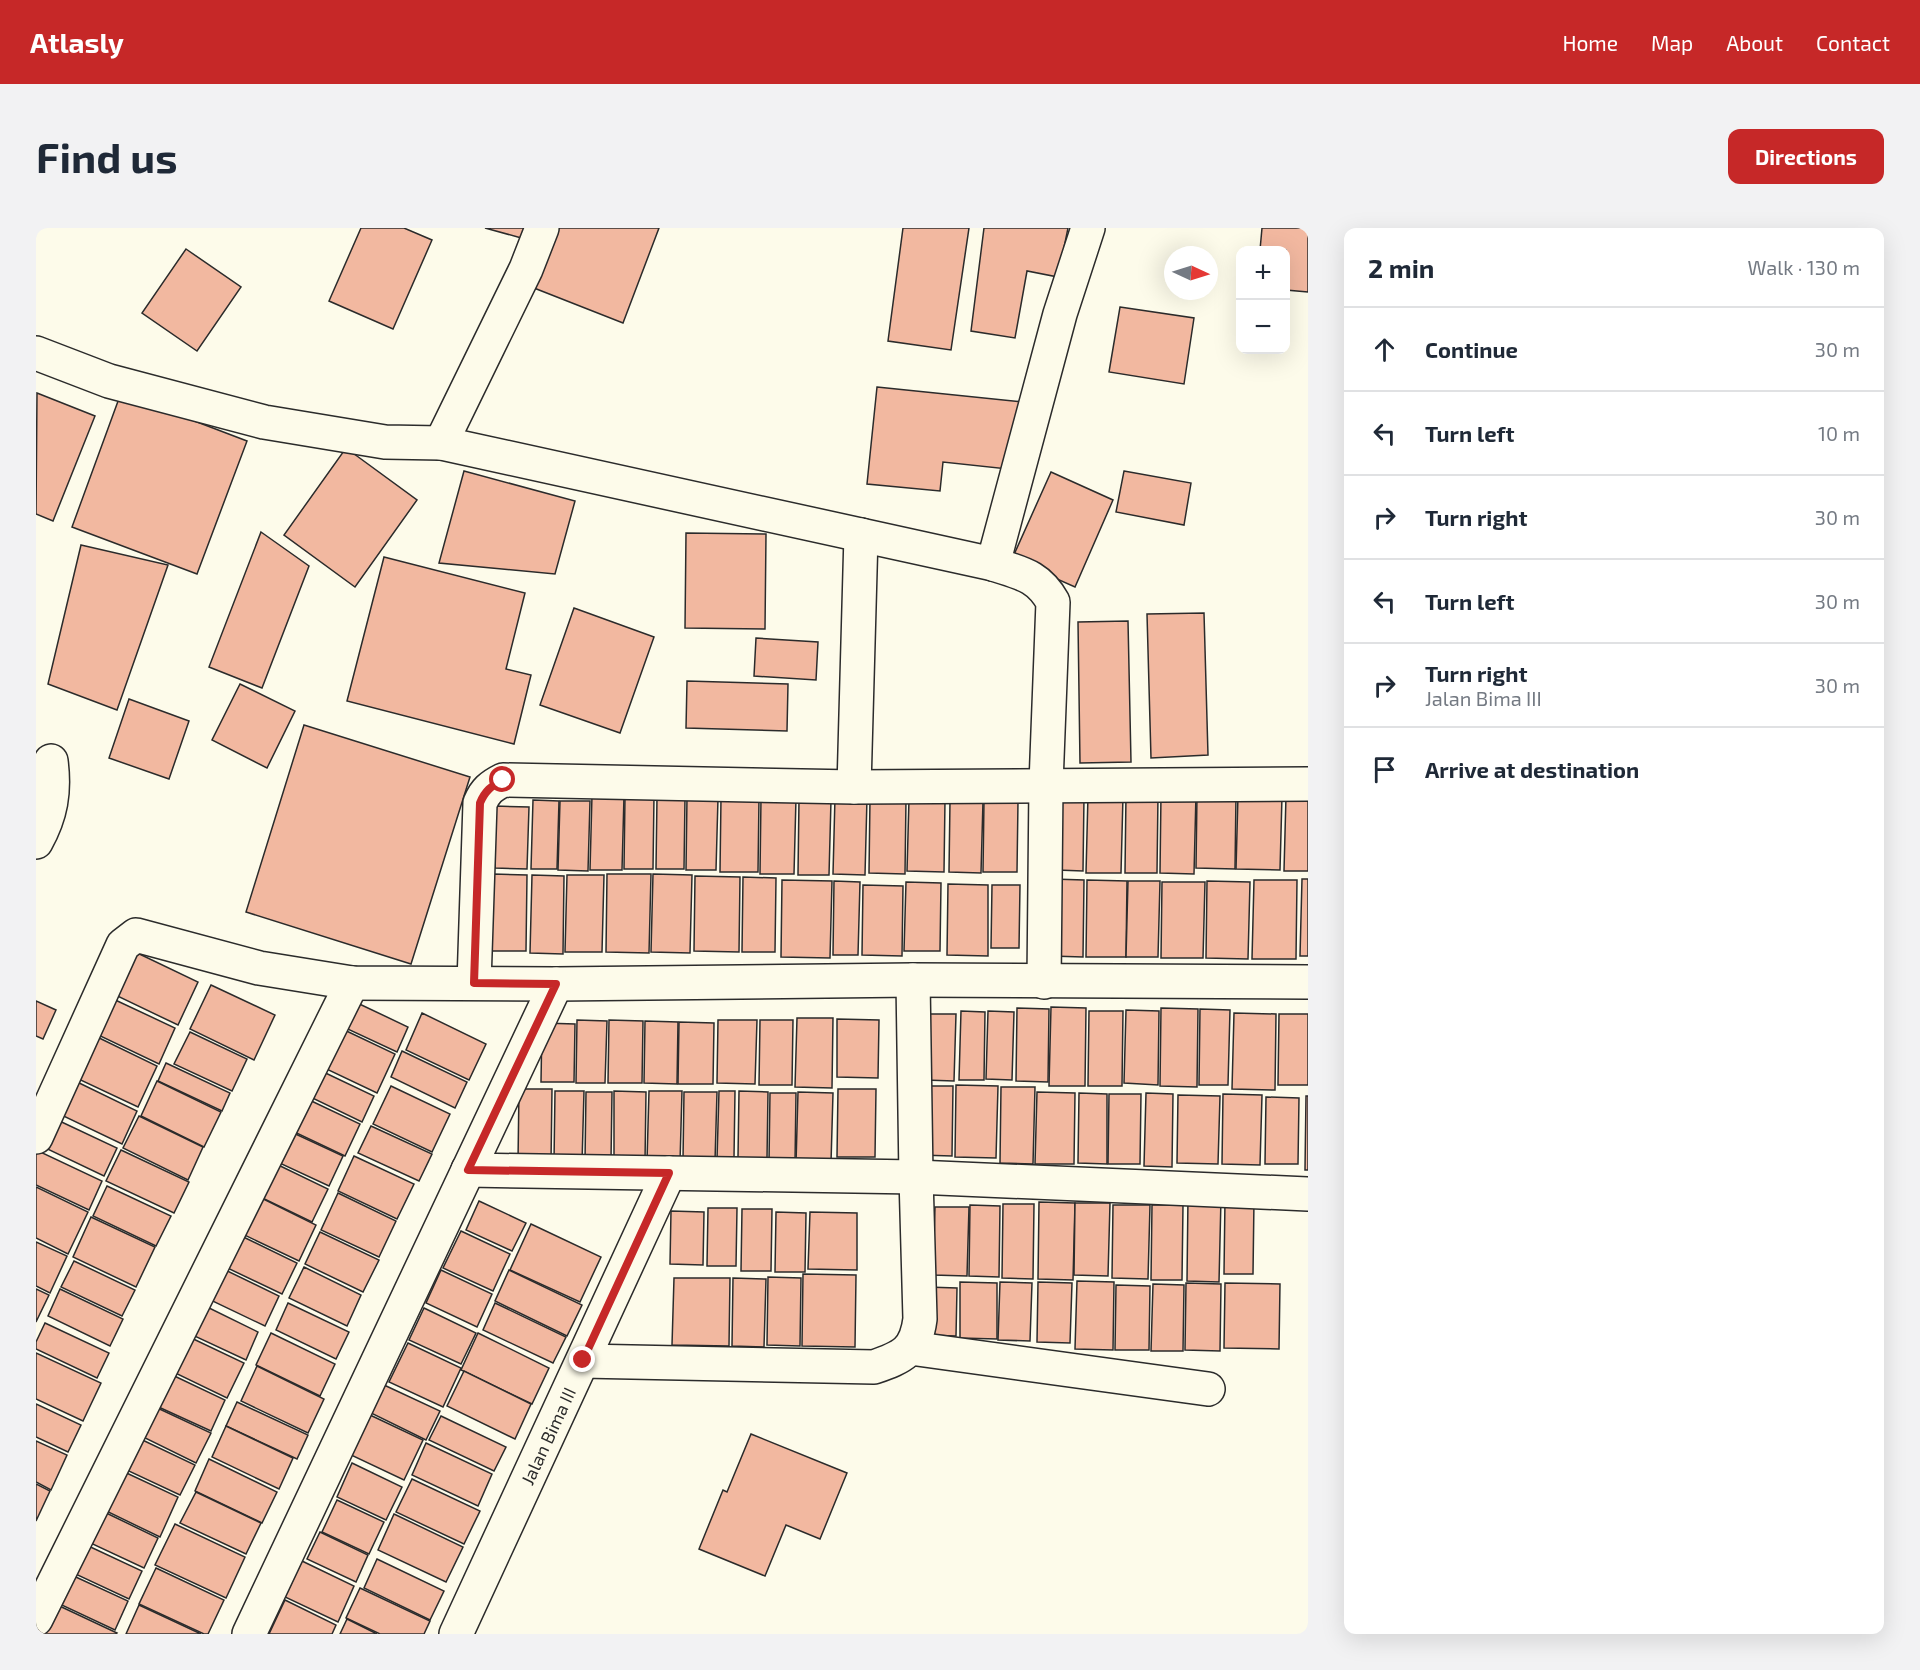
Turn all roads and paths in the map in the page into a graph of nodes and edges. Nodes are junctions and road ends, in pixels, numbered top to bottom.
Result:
1 (542, 228) edge
2 (1088, 228) edge
3 (36, 353) edge
4 (441, 443) junction
5 (861, 536) junction
6 (993, 564) junction
7 (51, 761) dead end
8 (1046, 784) junction
9 (1308, 784) edge
10 (854, 787) junction
11 (36, 842) edge
12 (913, 980) junction
13 (1044, 982) junction
14 (1308, 982) edge
15 (352, 983) junction
16 (474, 983) junction
17 (556, 984) junction
18 (36, 1137) edge
19 (468, 1170) junction
20 (669, 1173) junction
21 (916, 1177) junction
22 (1308, 1194) edge
23 (910, 1348) junction
24 (583, 1360) junction
25 (1208, 1389) dead end
26 (36, 1619) edge
27 (249, 1634) edge
28 (456, 1634) edge

1 - 4 street
2 - 6 street
3 - 4 street
4 - 5 street
5 - 6 street
5 - 10 street
6 - 8 street
7 - 11 street
8 - 9 street
8 - 10 street
8 - 13 street
10 - 16 street
12 - 13 street
12 - 17 street
12 - 21 street
13 - 14 street
15 - 16 street
15 - 18 street
15 - 26 street
16 - 17 street
17 - 19 street
19 - 20 street
19 - 27 street
20 - 21 street
20 - 24 street, Jalan Bima III
21 - 22 street
21 - 23 street
23 - 24 street
23 - 25 street
24 - 28 street, Jalan Bima III

